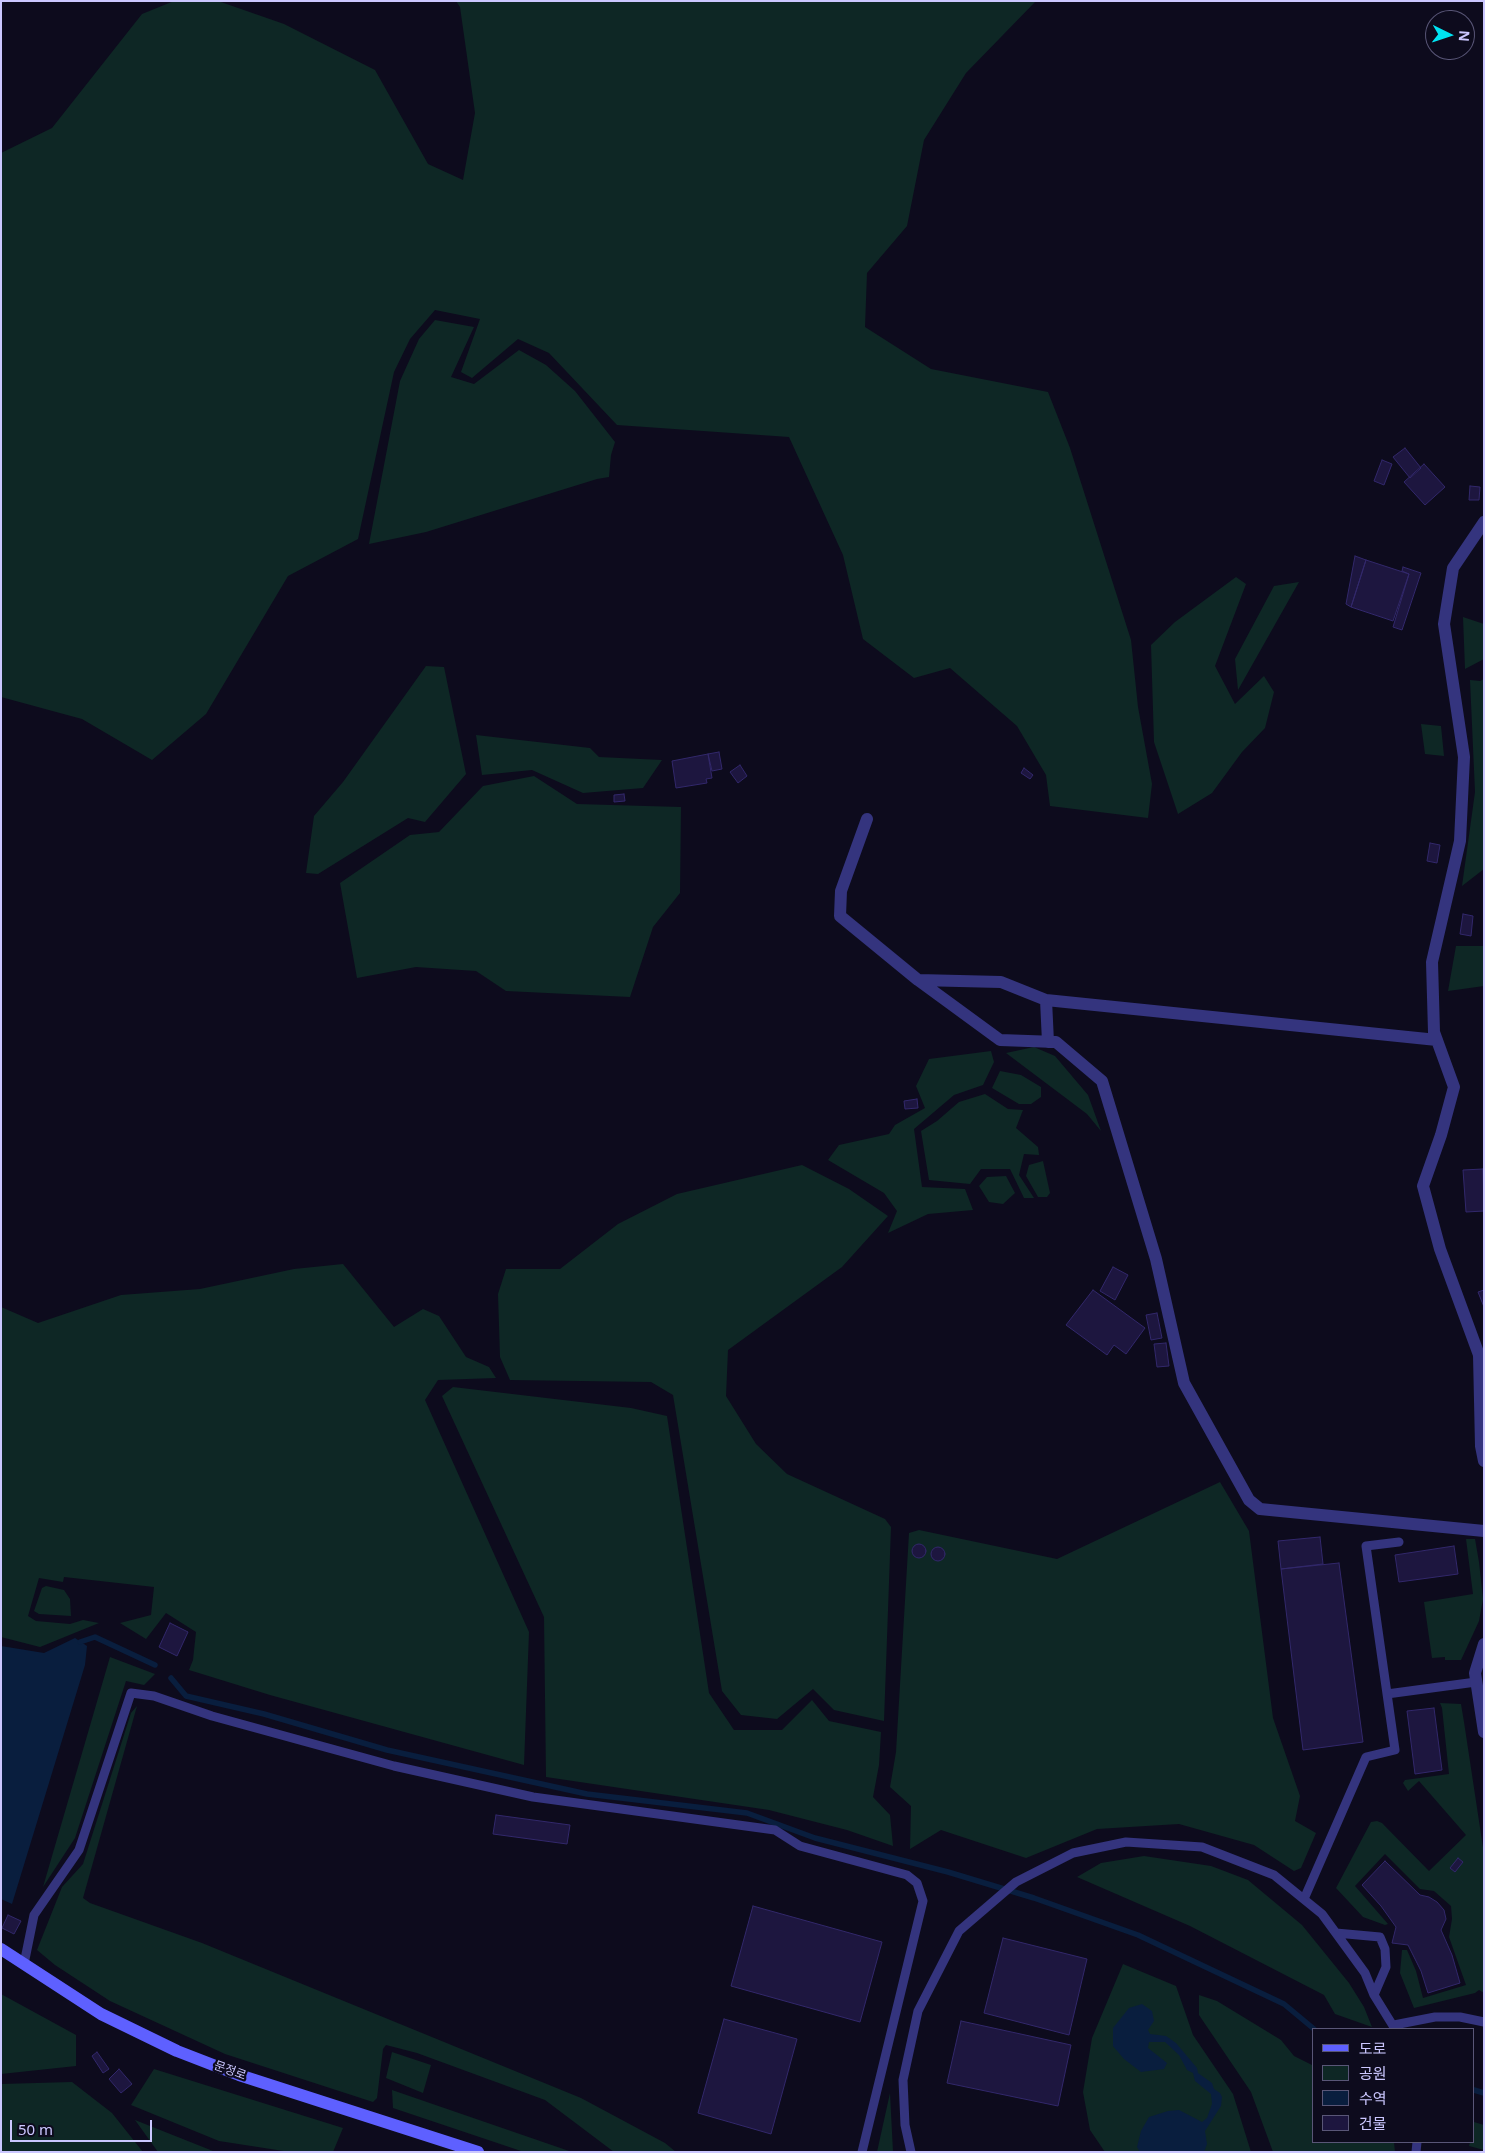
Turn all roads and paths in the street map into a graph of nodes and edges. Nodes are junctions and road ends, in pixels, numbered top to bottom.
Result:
1 (1484, 522) edge
2 (867, 819) dead end
3 (918, 980) junction
4 (1046, 1000) junction
5 (1436, 1040) junction
6 (1048, 1042) junction
7 (1484, 1461) edge
8 (1484, 1531) edge
9 (1399, 1542) dead end
10 (1484, 1644) edge
11 (1476, 1682) junction
12 (1387, 1694) junction
13 (1484, 1732) edge
14 (1304, 1899) junction
15 (1336, 1933) junction
16 (1, 1949) edge
17 (24, 1964) junction
18 (1374, 1995) junction
19 (1484, 2022) edge
20 (1394, 2027) edge
21 (478, 2152) edge
22 (862, 2152) edge
23 (911, 2152) edge

1 - 5 street
2 - 3 street
3 - 4 street
3 - 6 street
4 - 5 street
4 - 6 street
5 - 7 street
6 - 8 street
9 - 12 lane
10 - 11 street
11 - 12 lane
11 - 13 street
12 - 14 lane
14 - 15 lane
14 - 23 lane
15 - 18 lane
15 - 18 lane
16 - 17 main road, 문정로
17 - 21 main road, 문정로
17 - 22 lane
18 - 20 lane
19 - 20 lane

